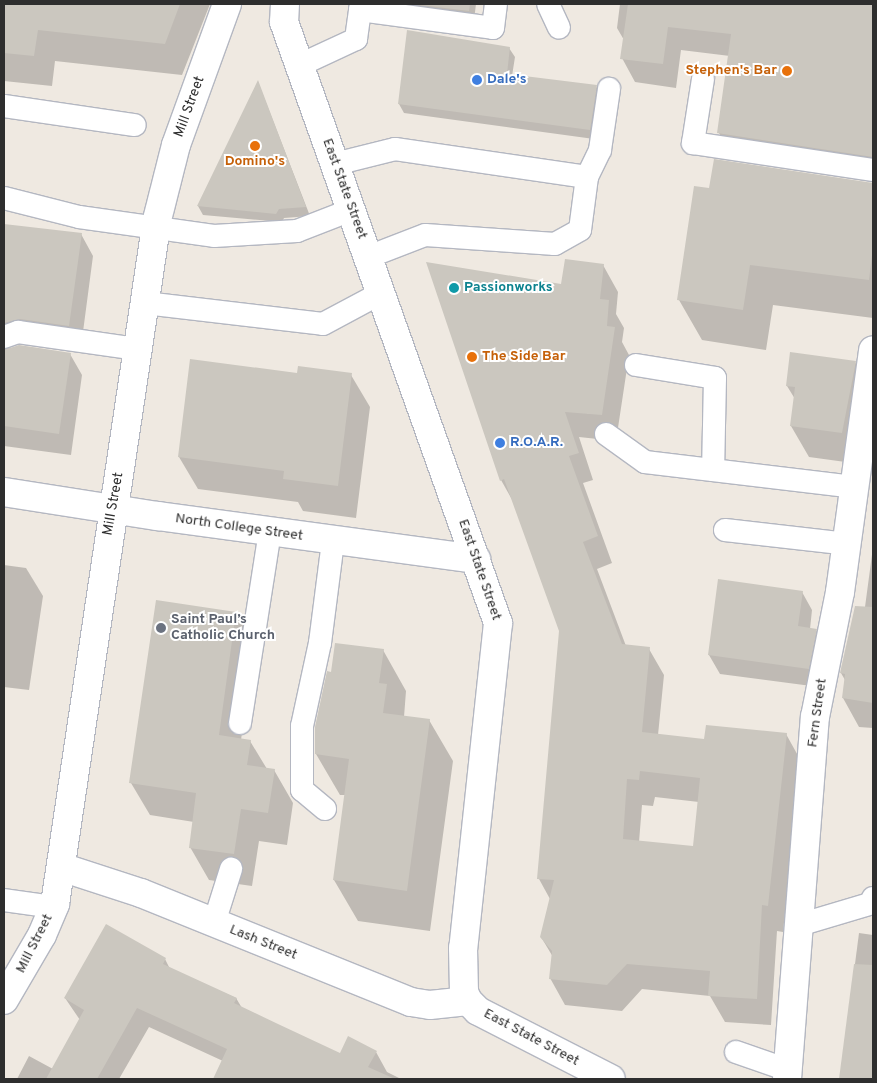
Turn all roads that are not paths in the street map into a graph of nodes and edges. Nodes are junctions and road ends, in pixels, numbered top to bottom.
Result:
1 (227, 4) edge
2 (285, 4) edge
3 (496, 4) edge
4 (548, 4) edge
5 (361, 7) edge
6 (559, 28) dead end
7 (300, 65) junction
8 (703, 79) dead end
9 (609, 89) dead end
10 (4, 106) edge
11 (135, 125) dead end
12 (335, 164) junction
13 (873, 170) edge
14 (586, 177) junction
15 (4, 198) edge
16 (351, 210) junction
17 (156, 229) junction
18 (368, 257) junction
19 (381, 293) junction
20 (144, 303) junction
21 (4, 337) edge
22 (138, 348) junction
23 (873, 350) edge
24 (636, 364) dead end
25 (606, 434) dead end
26 (713, 470) junction
27 (854, 487) junction
28 (4, 492) edge
29 (114, 508) junction
30 (725, 530) dead end
31 (270, 532) junction
32 (333, 541) junction
33 (847, 544) junction
34 (476, 559) junction
35 (240, 723) dead end
36 (325, 810) dead end
37 (61, 867) junction
38 (231, 869) dead end
39 (873, 898) edge
40 (4, 900) edge
41 (53, 907) junction
42 (214, 923) junction
43 (799, 925) junction
44 (4, 1000) edge
45 (468, 1001) junction
46 (736, 1052) dead end
47 (787, 1074) edge
48 (611, 1079) edge

1 - 17 street, Mill Street
2 - 7 street, East State Street
3 - 5 lane
4 - 6 lane
5 - 7 lane
7 - 12 street, East State Street
8 - 13 lane
9 - 14 lane
10 - 11 lane
12 - 14 lane
12 - 16 street, East State Street
14 - 18 lane
15 - 17 lane
16 - 17 lane
16 - 18 street, East State Street
17 - 20 street, Mill Street
18 - 19 street, East State Street
19 - 20 lane
19 - 34 street, East State Street
20 - 22 street, Mill Street
21 - 22 lane
22 - 29 street, Mill Street
23 - 27 street, Fern Street
24 - 26 lane
25 - 26 lane
26 - 27 lane
27 - 33 street, Fern Street
28 - 29 street, North College Street
29 - 31 street, North College Street
29 - 37 street, Mill Street
30 - 33 lane
31 - 32 street, North College Street
31 - 35 lane
32 - 34 street, North College Street
32 - 36 lane
33 - 43 street, Fern Street
34 - 45 street, East State Street
37 - 41 street, Mill Street
37 - 42 street, Lash Street
38 - 42 lane
39 - 43 lane
40 - 41 lane
41 - 44 street, Mill Street
42 - 45 street, Lash Street
43 - 47 street, Fern Street
45 - 48 street, East State Street
46 - 47 lane

